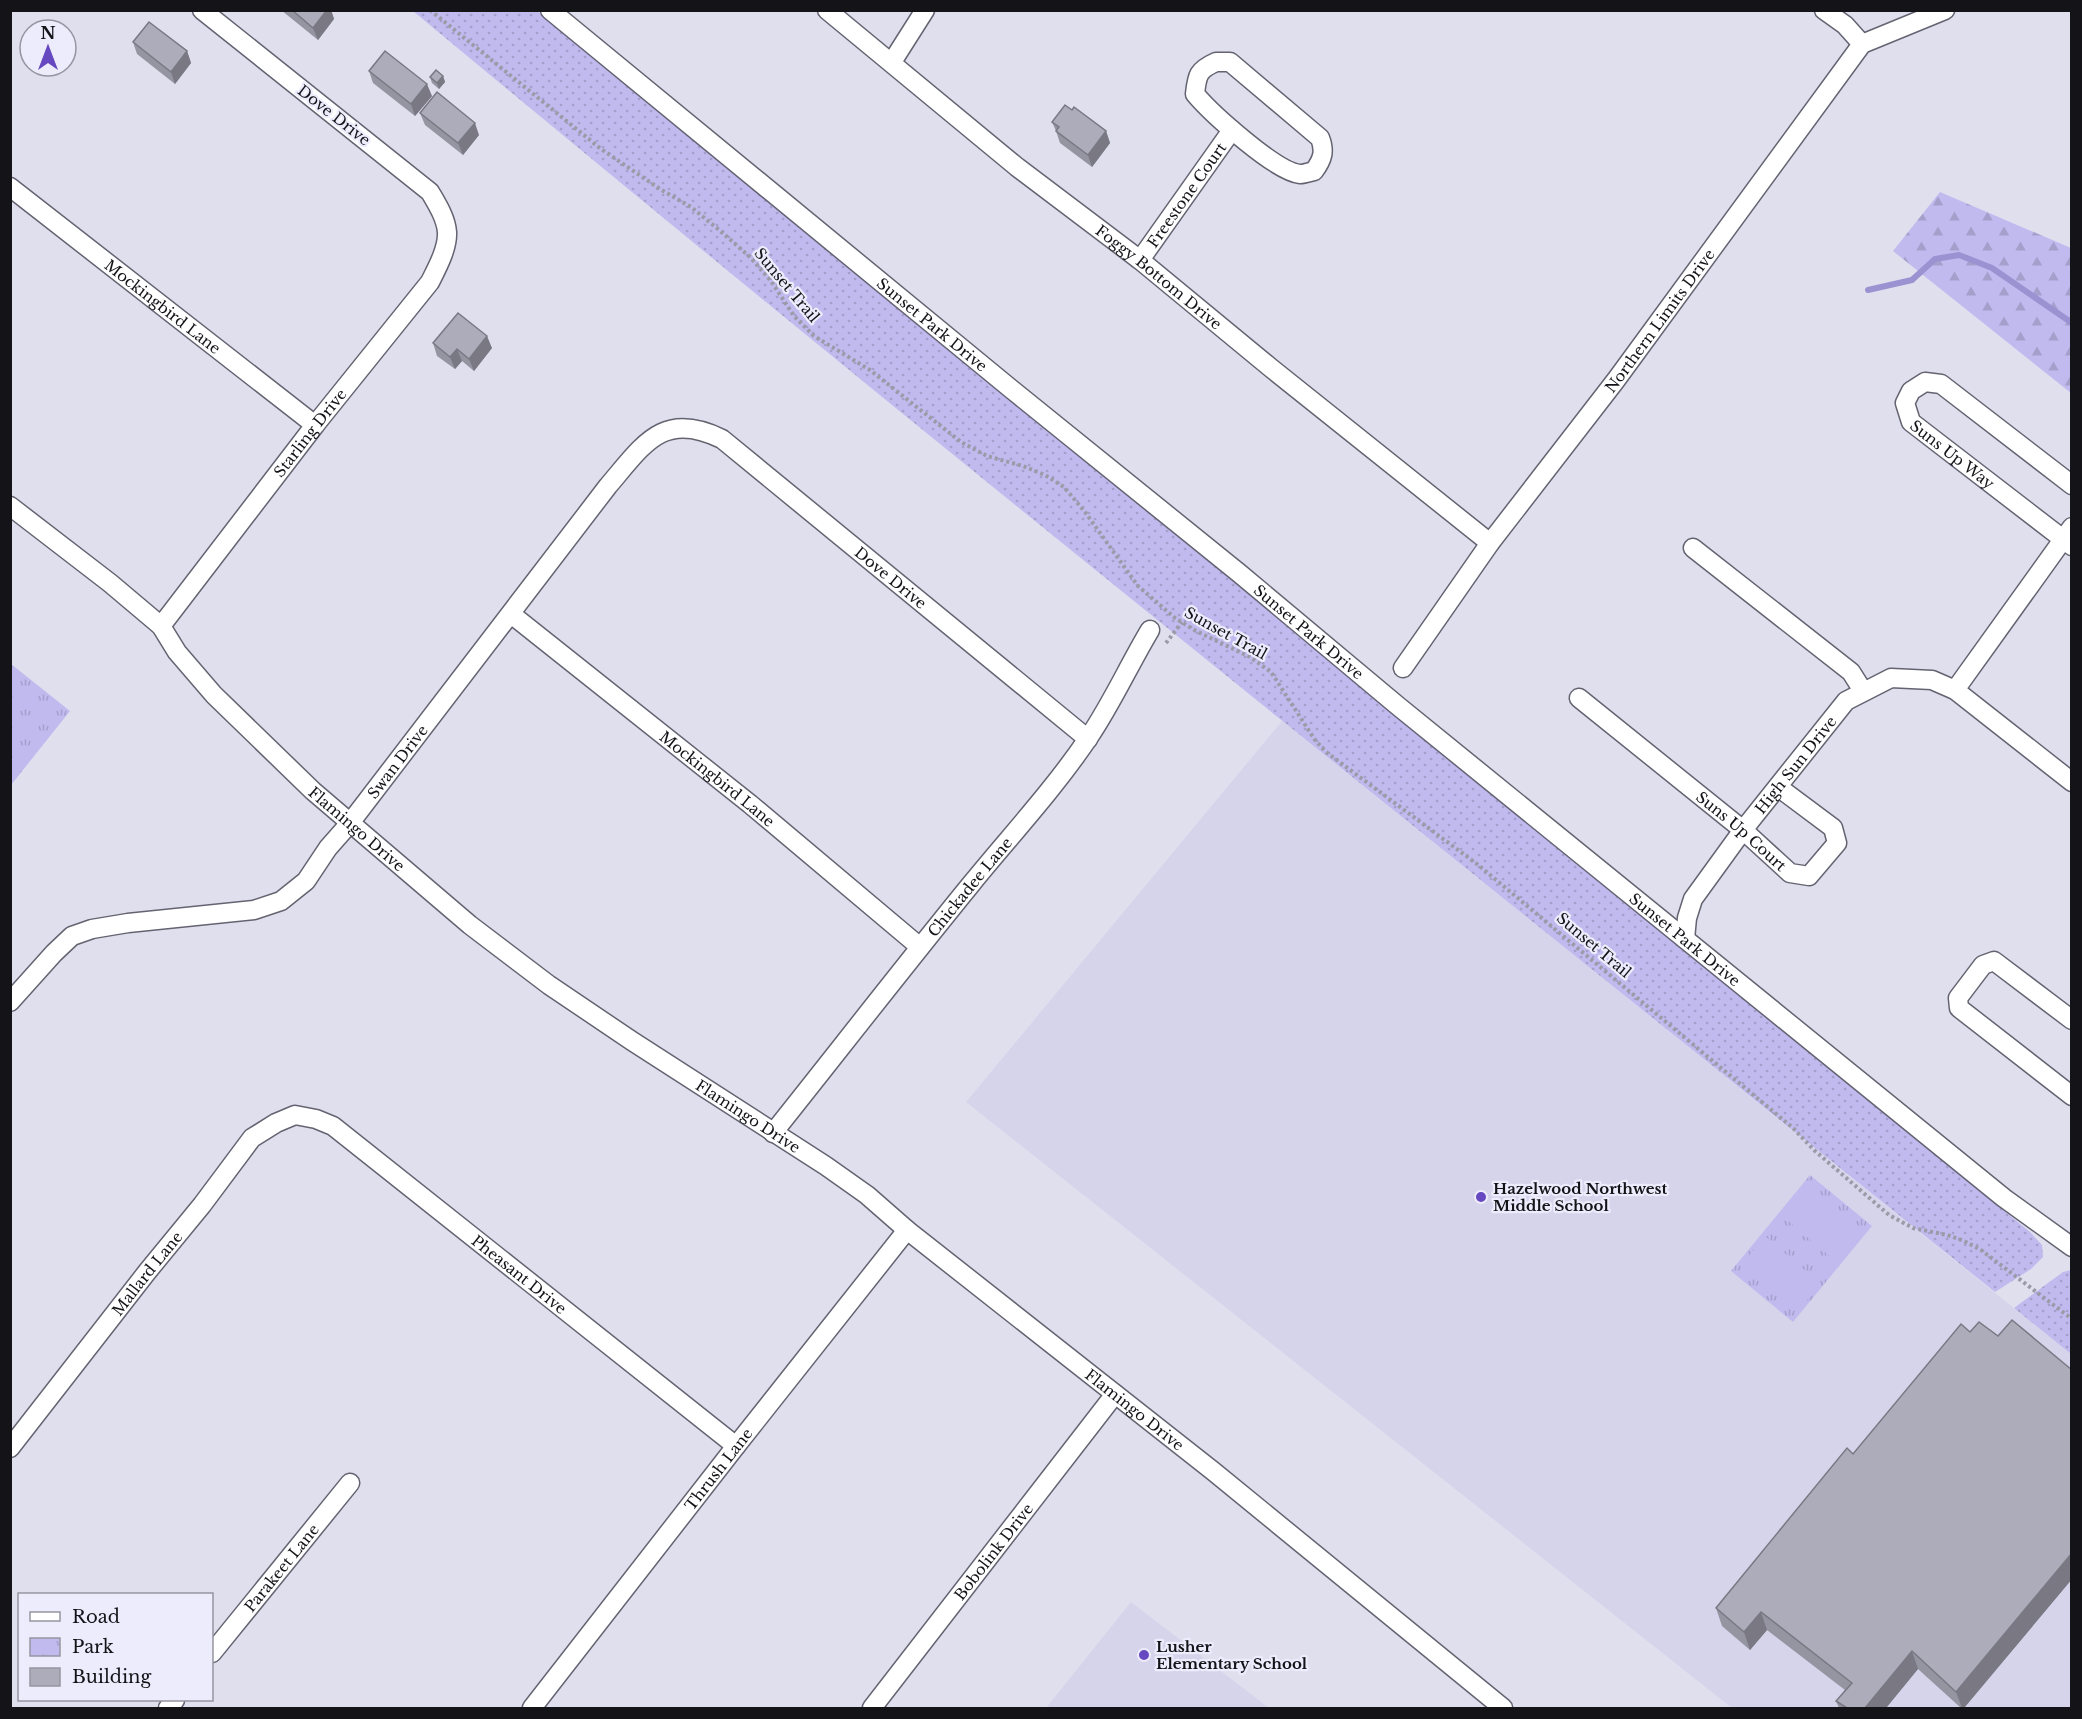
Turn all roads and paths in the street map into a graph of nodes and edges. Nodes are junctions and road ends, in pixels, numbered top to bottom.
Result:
1 (202, 10) edge
2 (430, 10) edge
3 (550, 10) edge
4 (827, 10) edge
5 (925, 10) edge
6 (1824, 10) edge
7 (1945, 10) edge
8 (1862, 44) junction
9 (892, 62) junction
10 (1232, 130) junction
11 (10, 187) edge
12 (447, 232) joint
13 (1140, 260) junction
14 (315, 425) junction
15 (688, 427) joint
16 (2072, 485) edge
17 (10, 506) edge
18 (2068, 537) edge
19 (1490, 543) junction
20 (1693, 548) dead end
21 (511, 614) junction
22 (161, 626) junction
23 (1150, 630) dead end
24 (1403, 668) dead end
25 (1955, 690) junction
26 (1863, 692) junction
27 (1579, 698) dead end
28 (1088, 739) junction
29 (2072, 782) edge
30 (1778, 787) junction
31 (350, 823) junction
32 (1743, 830) junction
33 (1686, 939) junction
34 (920, 947) junction
35 (10, 1002) edge
36 (2072, 1020) edge
37 (2072, 1096) edge
38 (295, 1115) joint
39 (773, 1133) junction
40 (907, 1230) junction
41 (2072, 1247) edge
42 (2072, 1319) edge
43 (1115, 1394) junction
44 (736, 1446) junction
45 (10, 1448) edge
46 (350, 1484) dead end
47 (213, 1652) edge
48 (532, 1708) edge
49 (872, 1708) edge
50 (1503, 1708) edge

1 - 12 street, Dove Drive
2 - 42 path, Sunset Trail
3 - 33 street, Sunset Park Drive
4 - 9 street, Foggy Bottom Drive
5 - 9 street
6 - 8 street
7 - 8 street
8 - 19 street, Northern Limits Drive
9 - 13 street, Foggy Bottom Drive
10 - 10 street, Freestone Court
10 - 13 street, Freestone Court
11 - 14 street, Mockingbird Lane
12 - 14 street, Starling Drive
13 - 19 street, Foggy Bottom Drive
14 - 22 street, Starling Drive
15 - 21 street, Swan Drive
15 - 28 street, Dove Drive
16 - 18 street, Suns Up Way
17 - 22 street, Flamingo Drive
18 - 25 street, Suns Up Way
19 - 24 street, Northern Limits Drive
20 - 26 street
21 - 31 street, Swan Drive
21 - 34 street, Mockingbird Lane
22 - 31 street, Flamingo Drive
23 - 28 street, Chickadee Lane
25 - 26 street, High Sun Drive
25 - 29 street, High Sun Drive
26 - 30 street, High Sun Drive
27 - 32 street, Suns Up Court
28 - 34 street, Chickadee Lane
30 - 32 street, High Sun Drive
30 - 32 street, Suns Up Court
31 - 35 street, Swan Drive
31 - 39 street, Flamingo Drive
32 - 33 street, High Sun Drive
33 - 41 street, Sunset Park Drive
34 - 39 street, Chickadee Lane
36 - 37 street
38 - 44 street, Pheasant Drive
38 - 45 street, Mallard Lane
39 - 40 street, Flamingo Drive
40 - 43 street, Flamingo Drive
40 - 44 street, Thrush Lane
43 - 49 street, Bobolink Drive
43 - 50 street, Flamingo Drive
44 - 48 street, Thrush Lane
46 - 47 street, Parakeet Lane

